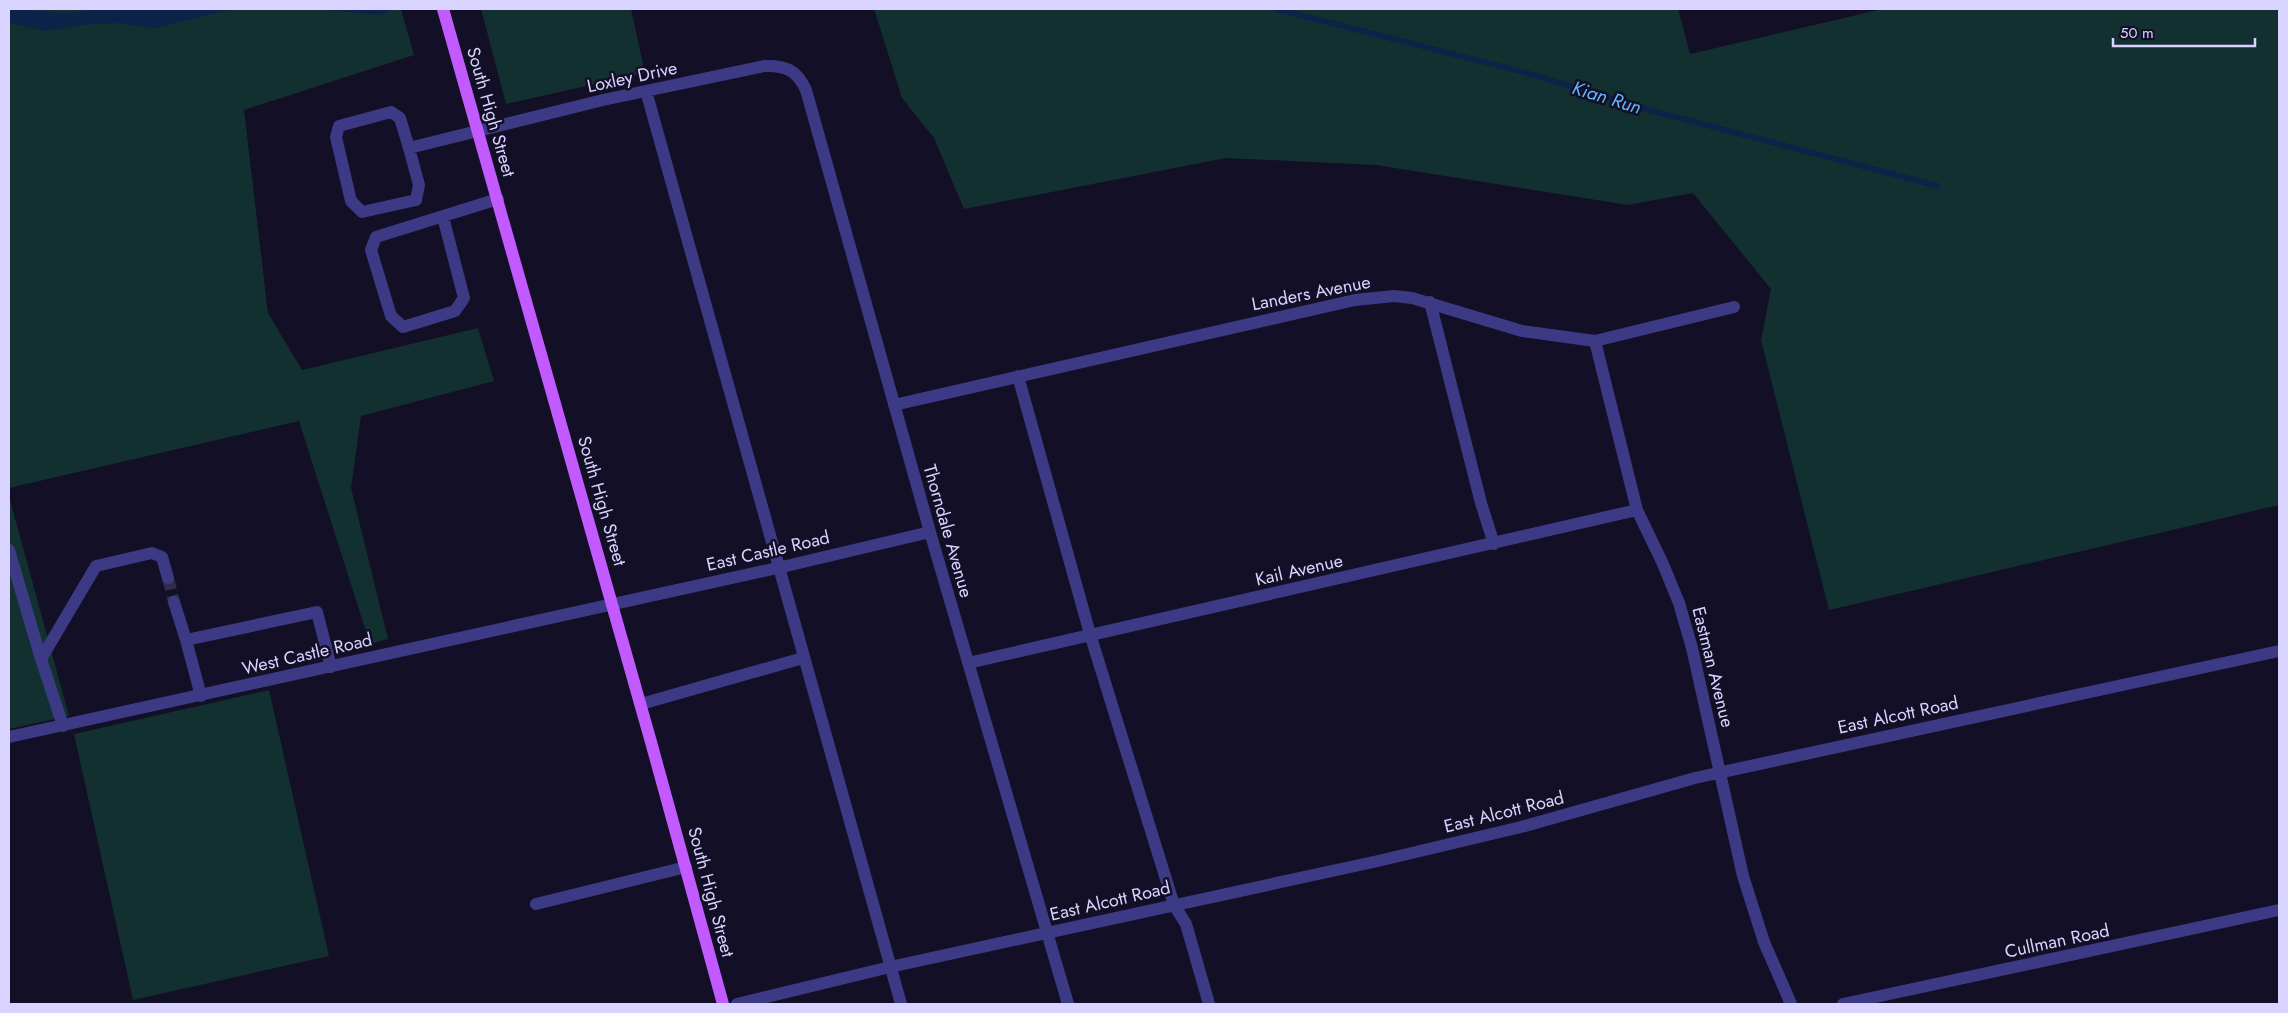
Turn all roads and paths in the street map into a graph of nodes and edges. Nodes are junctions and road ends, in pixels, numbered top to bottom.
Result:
1 (443, 9) edge
2 (793, 70) joint
3 (646, 92) junction
4 (479, 130) junction
5 (409, 148) junction
6 (498, 199) junction
7 (443, 217) junction
8 (1430, 302) junction
9 (1734, 306) dead end
10 (1595, 341) junction
11 (1018, 376) junction
12 (894, 405) junction
13 (1637, 510) junction
14 (930, 532) junction
15 (1494, 544) junction
16 (9, 550) edge
17 (778, 568) junction
18 (168, 578) tunnel mouth
19 (174, 602) tunnel mouth
20 (612, 604) junction
21 (1090, 634) junction
22 (186, 640) junction
23 (2279, 651) edge
24 (803, 658) junction
25 (41, 659) junction
26 (968, 663) junction
27 (331, 667) junction
28 (201, 696) junction
29 (641, 704) junction
30 (63, 726) junction
31 (9, 737) edge
32 (1720, 772) junction
33 (686, 867) junction
34 (536, 904) dead end
35 (1174, 905) junction
36 (2279, 910) edge
37 (1046, 934) junction
38 (890, 968) junction
39 (723, 1004) edge
40 (737, 1004) edge
41 (901, 1004) edge
42 (1068, 1004) edge
43 (1209, 1004) edge
44 (1791, 1004) edge
45 (1843, 1004) edge

1 - 4 main road, South High Street
2 - 3 street, Loxley Drive
2 - 12 street, Thorndale Avenue
3 - 4 street, Loxley Drive
3 - 17 street
4 - 5 street, Loxley Drive
4 - 6 main road, South High Street
5 - 5 street
6 - 7 street
6 - 20 main road, South High Street
7 - 7 street
8 - 10 street, Landers Avenue
8 - 11 street, Landers Avenue
8 - 15 street
9 - 10 street, Landers Avenue
10 - 13 street, Eastman Avenue
11 - 12 street, Landers Avenue
11 - 21 street
12 - 14 street, Thorndale Avenue
13 - 15 street, Kail Avenue
13 - 32 street, Eastman Avenue
14 - 17 street, East Castle Road
14 - 26 street, Thorndale Avenue
15 - 21 street, Kail Avenue
16 - 25 street
17 - 20 street, East Castle Road
17 - 24 street
18 - 25 street
19 - 22 street
20 - 27 street, West Castle Road
20 - 29 main road, South High Street
21 - 26 street, Kail Avenue
21 - 35 street
22 - 27 street
22 - 28 street
23 - 32 street, East Alcott Road
24 - 29 street
24 - 38 street
25 - 30 street
26 - 37 street, Thorndale Avenue
27 - 28 street, West Castle Road
28 - 30 street, West Castle Road
29 - 33 main road, South High Street
30 - 31 street, West Castle Road
32 - 35 street, East Alcott Road
32 - 44 street, Eastman Avenue
33 - 34 street
33 - 39 main road, South High Street
35 - 37 street, East Alcott Road
35 - 43 street
36 - 45 street, Cullman Road
37 - 38 street, East Alcott Road
37 - 42 street, Thorndale Avenue
38 - 40 street, East Alcott Road
38 - 41 street

